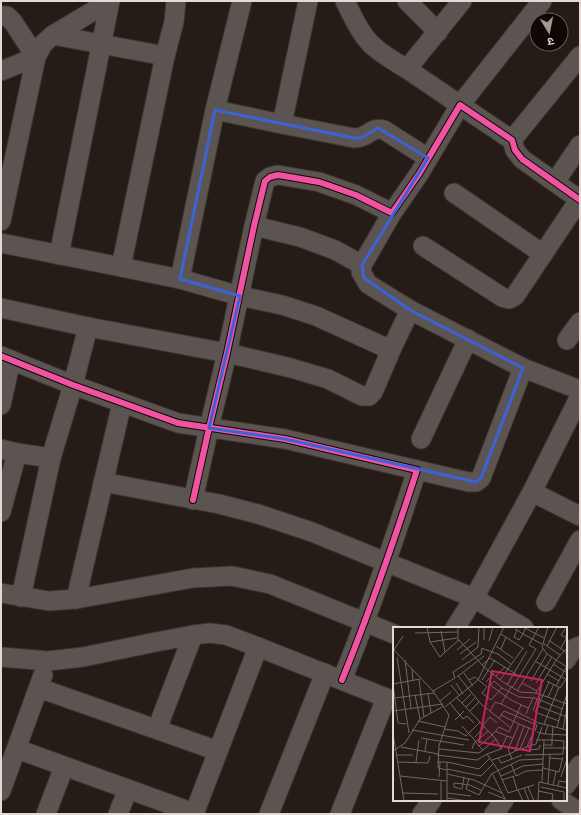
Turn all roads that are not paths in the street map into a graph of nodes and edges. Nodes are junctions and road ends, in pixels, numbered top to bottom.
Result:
1 (110, 1) edge
2 (176, 1) edge
3 (242, 1) edge
4 (308, 1) edge
5 (345, 1) edge
6 (407, 1) edge
7 (462, 1) edge
8 (542, 1) edge
9 (1, 16) edge
10 (438, 32) junction
11 (53, 35) junction
12 (102, 44) junction
13 (165, 56) junction
14 (580, 56) edge
15 (36, 57) junction
16 (407, 69) junction
17 (1, 71) edge
18 (460, 105) junction
19 (214, 110) junction
20 (282, 124) junction
21 (512, 140) junction
22 (580, 145) edge
23 (428, 158) junction
24 (555, 182) junction
25 (454, 193) dead end
26 (580, 200) edge
27 (392, 213) junction
28 (1, 221) edge
29 (254, 226) junction
30 (1, 243) edge
31 (423, 246) dead end
32 (543, 254) junction
33 (59, 255) junction
34 (362, 265) junction
35 (121, 267) junction
36 (180, 279) junction
37 (240, 296) junction
38 (1, 308) edge
39 (410, 310) junction
40 (580, 322) edge
41 (88, 327) junction
42 (468, 339) junction
43 (567, 340) dead end
44 (391, 350) junction
45 (227, 353) junction
46 (6, 358) edge
47 (523, 368) junction
48 (73, 385) junction
49 (580, 390) edge
50 (580, 396) edge
51 (122, 403) junction
52 (1, 405) edge
53 (209, 428) junction
54 (421, 438) dead end
55 (9, 451) edge
56 (51, 458) junction
57 (417, 470) junction
58 (103, 482) junction
59 (532, 492) junction
60 (193, 500) junction
61 (1, 512) edge
62 (580, 516) edge
63 (580, 540) edge
64 (387, 563) junction
65 (1, 593) edge
66 (21, 597) junction
67 (474, 598) junction
68 (76, 599) junction
69 (546, 602) dead end
70 (366, 622) junction
71 (456, 627) edge
72 (522, 627) edge
73 (393, 634) edge
74 (193, 635) junction
75 (258, 647) junction
76 (1, 657) edge
77 (48, 662) junction
78 (334, 677) junction
79 (39, 688) junction
80 (390, 699) edge
81 (157, 729) junction
82 (17, 749) junction
83 (218, 750) junction
84 (580, 765) edge
85 (64, 767) junction
86 (567, 784) edge
87 (128, 789) junction
88 (1, 791) edge
89 (431, 801) edge
90 (503, 801) edge
91 (562, 801) edge
92 (577, 813) edge
93 (46, 814) edge
94 (118, 814) edge
95 (194, 814) edge
96 (269, 814) edge
97 (340, 814) edge
98 (422, 814) edge
99 (494, 814) edge

1 - 11 street
1 - 12 street
2 - 13 street
3 - 19 street
4 - 20 street
5 - 16 street
6 - 10 street
7 - 10 street
8 - 18 street
9 - 15 street
10 - 16 street
11 - 12 street
11 - 15 street
12 - 13 street
12 - 33 street
13 - 35 street
14 - 21 street
15 - 17 street
15 - 28 street
16 - 18 street
18 - 21 street
18 - 23 street
19 - 20 street
19 - 36 street
20 - 23 street
21 - 24 street
22 - 24 street
23 - 27 street
24 - 26 street
25 - 32 street
26 - 32 street
27 - 29 street
27 - 34 street
29 - 34 street
29 - 37 street
30 - 33 street
31 - 32 street
33 - 35 street
34 - 39 street
35 - 36 street
36 - 37 street
37 - 44 street
37 - 45 street
38 - 41 street
39 - 42 street
39 - 44 street
40 - 43 street
41 - 45 street
41 - 48 street
42 - 47 street
42 - 54 street
44 - 45 street
45 - 53 street
46 - 48 street
46 - 52 street
47 - 49 street
47 - 57 street
48 - 51 street
48 - 56 street
50 - 59 street
51 - 53 street
51 - 58 street
53 - 57 street
53 - 60 street
55 - 56 street
55 - 61 street
56 - 66 street
57 - 64 street
58 - 60 street
58 - 68 street
59 - 62 street
59 - 67 street
60 - 64 street
63 - 69 street
64 - 67 street
64 - 70 street
65 - 66 street
66 - 68 street
67 - 71 street
67 - 72 street
68 - 70 street
70 - 73 street
70 - 78 street
74 - 75 street
74 - 77 street
74 - 81 street
75 - 78 street
75 - 83 street
76 - 77 street
77 - 79 street
78 - 80 street
78 - 96 street
79 - 81 street
79 - 82 street
80 - 97 street
81 - 83 street
82 - 85 street
82 - 88 street
83 - 95 street
84 - 86 street
85 - 87 street
85 - 93 street
87 - 94 street
87 - 95 street
89 - 98 street
90 - 99 street
91 - 92 street

